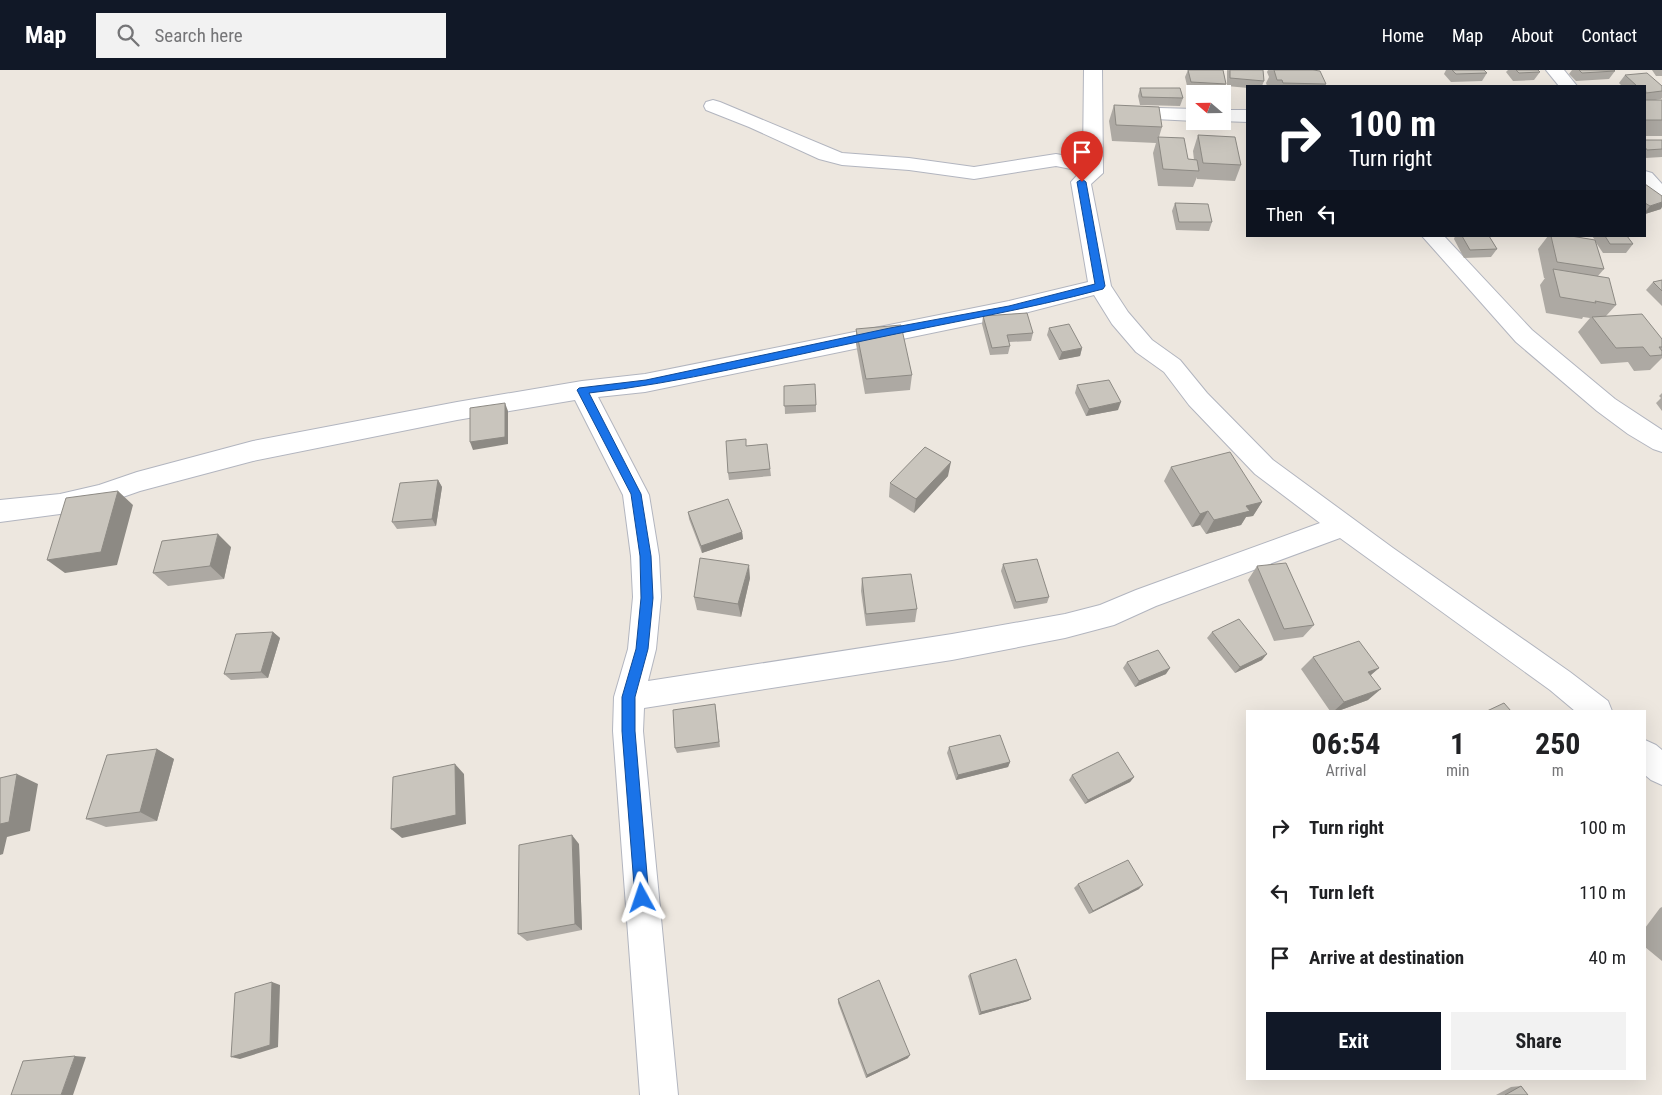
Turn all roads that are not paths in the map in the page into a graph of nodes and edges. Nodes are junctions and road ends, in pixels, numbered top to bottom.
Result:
1 (1093, 70) edge
2 (1556, 70) edge
3 (1567, 85) edge
4 (713, 106) dead end
5 (1093, 112) junction
6 (1186, 115) edge
7 (1231, 116) edge
8 (1246, 116) edge
9 (1093, 173) junction
10 (1646, 178) edge
11 (1662, 196) edge
12 (1433, 237) edge
13 (1100, 286) junction
14 (582, 390) junction
15 (1662, 442) edge
16 (0, 511) edge
17 (1342, 526) junction
18 (629, 697) junction
19 (1596, 710) edge
20 (1646, 756) edge
21 (1662, 770) edge
22 (659, 1095) edge

1 - 5 street
2 - 3 street
4 - 9 street
5 - 6 street
5 - 9 street
7 - 8 street
9 - 13 street
10 - 11 street
12 - 15 street
13 - 14 street
13 - 17 street
14 - 16 street
14 - 18 street
17 - 18 street
17 - 19 street
18 - 22 street
20 - 21 street

